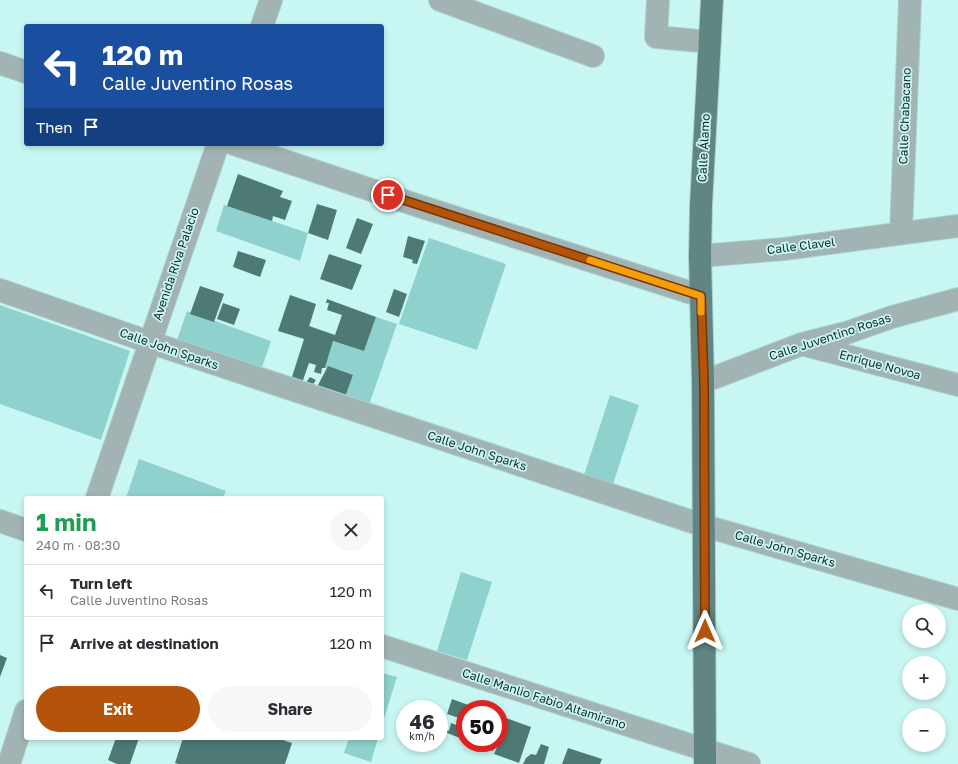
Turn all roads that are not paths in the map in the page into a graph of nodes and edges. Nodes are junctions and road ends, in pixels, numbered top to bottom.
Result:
1 (271, 0) edge
2 (440, 0) edge
3 (658, 0) edge
4 (712, 0) edge
5 (910, 0) edge
6 (263, 24) edge
7 (710, 42) junction
8 (593, 56) dead end
9 (0, 63) edge
10 (24, 71) edge
11 (217, 146) edge
12 (240, 146) edge
13 (958, 226) edge
14 (901, 233) junction
15 (700, 256) junction
16 (0, 290) edge
17 (701, 296) junction
18 (958, 299) edge
19 (149, 342) junction
20 (802, 344) junction
21 (704, 382) junction
22 (958, 385) edge
23 (98, 496) edge
24 (0, 521) edge
25 (705, 526) junction
26 (24, 529) edge
27 (958, 599) edge
28 (384, 647) edge
29 (24, 717) edge
30 (705, 757) edge
31 (9, 764) edge
32 (749, 764) edge

1 - 6 street
2 - 8 street
3 - 7 street
4 - 7 main road, Calle Álamo
5 - 14 street, Calle Chabacano
7 - 15 main road, Calle Álamo
9 - 10 street
11 - 19 street, Avenida Riva Palacio
12 - 17 street
13 - 14 street, Calle Clavel
14 - 15 street, Calle Clavel
15 - 17 main road, Calle Álamo
16 - 19 street, Calle John Sparks
17 - 21 main road, Calle Álamo
18 - 20 street, Calle Juventino Rosas
19 - 23 street, Avenida Riva Palacio
19 - 25 street, Calle John Sparks
20 - 21 street, Calle Juventino Rosas
20 - 22 street, Enrique Novoa
21 - 25 main road, Calle Álamo
24 - 26 street
25 - 27 street, Calle John Sparks
25 - 30 main road, Calle Álamo
28 - 30 street, Calle Manlio Fabio Altamirano
29 - 31 street
30 - 32 street, Calle Manlio Fabio Altamirano

